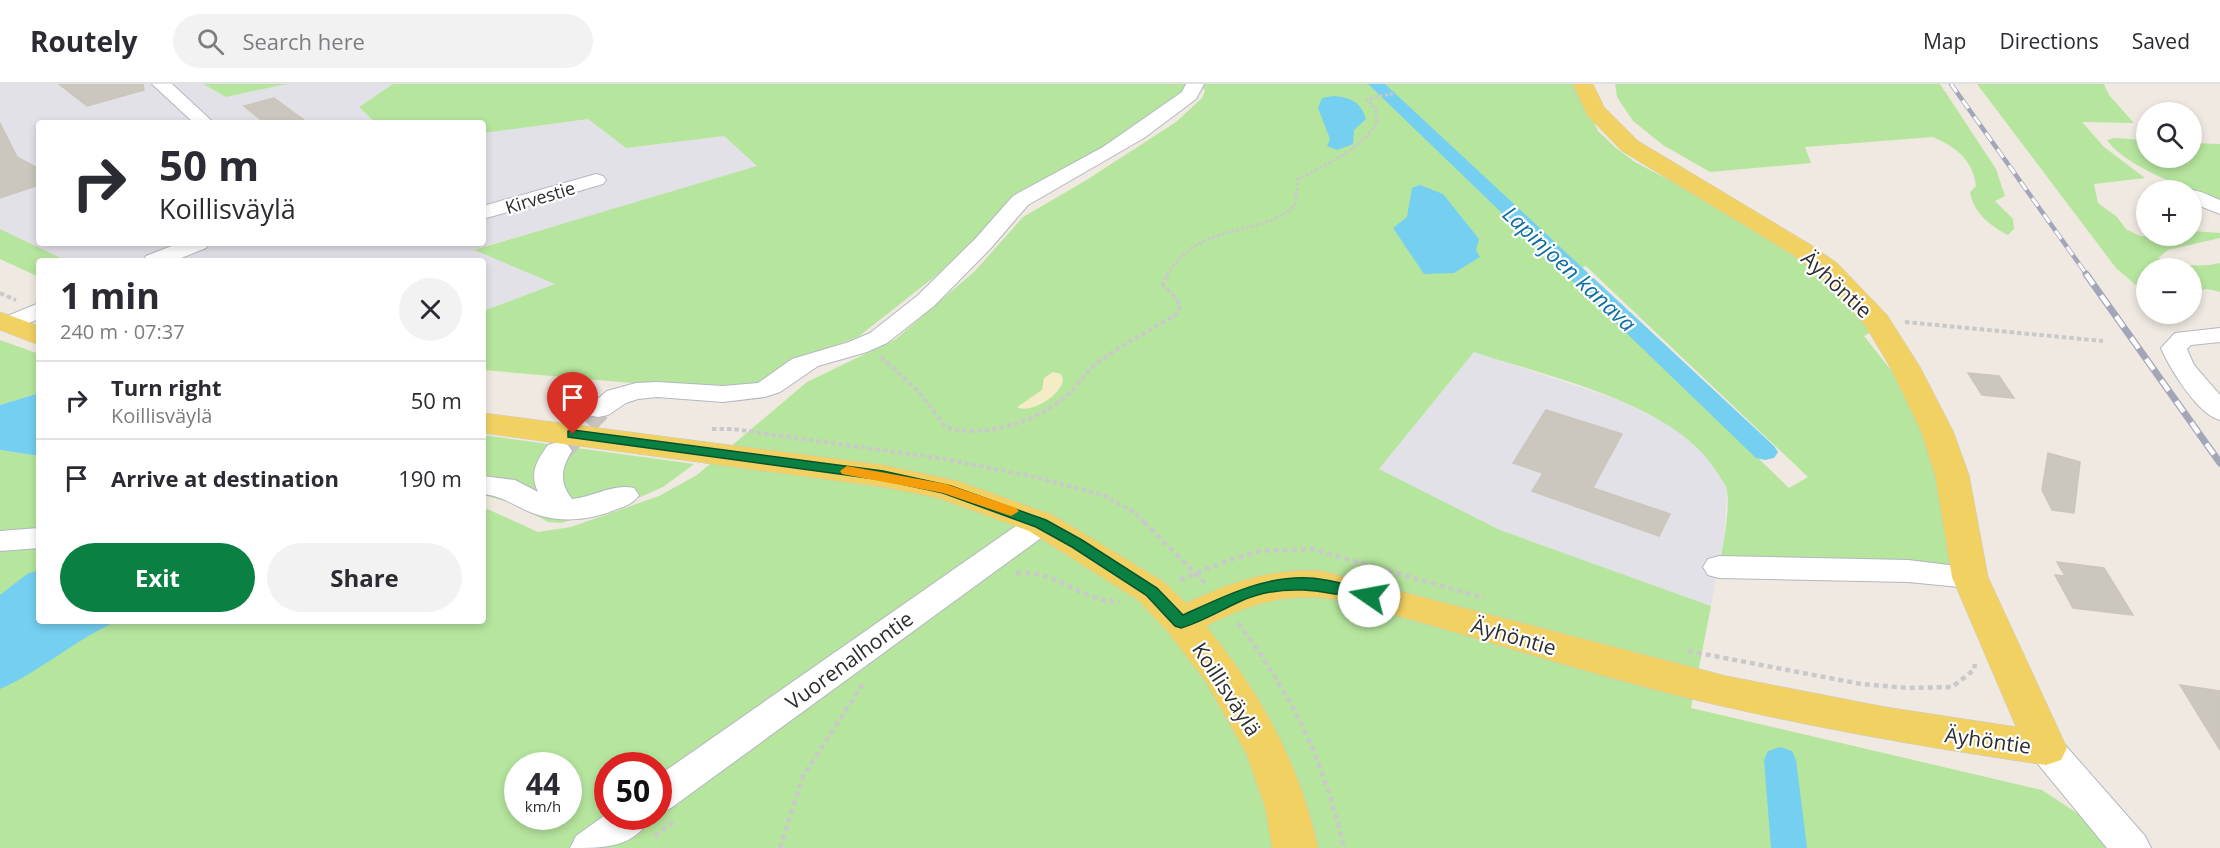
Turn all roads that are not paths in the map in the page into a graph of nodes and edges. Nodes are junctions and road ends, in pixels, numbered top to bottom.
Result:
1 (161, 84) edge
2 (1195, 84) edge
3 (1583, 84) edge
4 (202, 120) edge
5 (596, 180) dead end
6 (2202, 200) edge
7 (2220, 208) edge
8 (486, 212) edge
9 (191, 246) edge
10 (161, 258) edge
11 (36, 311) edge
12 (4, 322) edge
13 (36, 335) edge
14 (2220, 335) edge
15 (598, 409) tunnel mouth
16 (2220, 412) edge
17 (486, 423) edge
18 (494, 486) edge
19 (624, 495) dead end
20 (565, 510) junction
21 (1041, 524) junction
22 (36, 538) edge
23 (0, 541) edge
24 (1719, 567) dead end
25 (1970, 577) junction
26 (1181, 622) junction
27 (2046, 748) junction
28 (672, 804) edge
29 (637, 830) edge
30 (590, 848) edge
31 (1295, 848) edge
32 (2131, 848) edge

1 - 4 street
2 - 15 street
3 - 25 main road, Äyhöntie
5 - 8 street, Kirvestie
6 - 7 street
9 - 10 street
11 - 12 street
12 - 13 main road
14 - 16 street
17 - 21 main road, Koillisväylä
18 - 20 street
18 - 20 street
19 - 20 street
21 - 26 main road, Koillisväylä
21 - 28 street, Vuorenalhontie
22 - 23 street
24 - 25 street
25 - 27 main road, Äyhöntie
26 - 27 main road, Äyhöntie
26 - 31 main road, Koillisväylä
27 - 32 street
29 - 30 street

